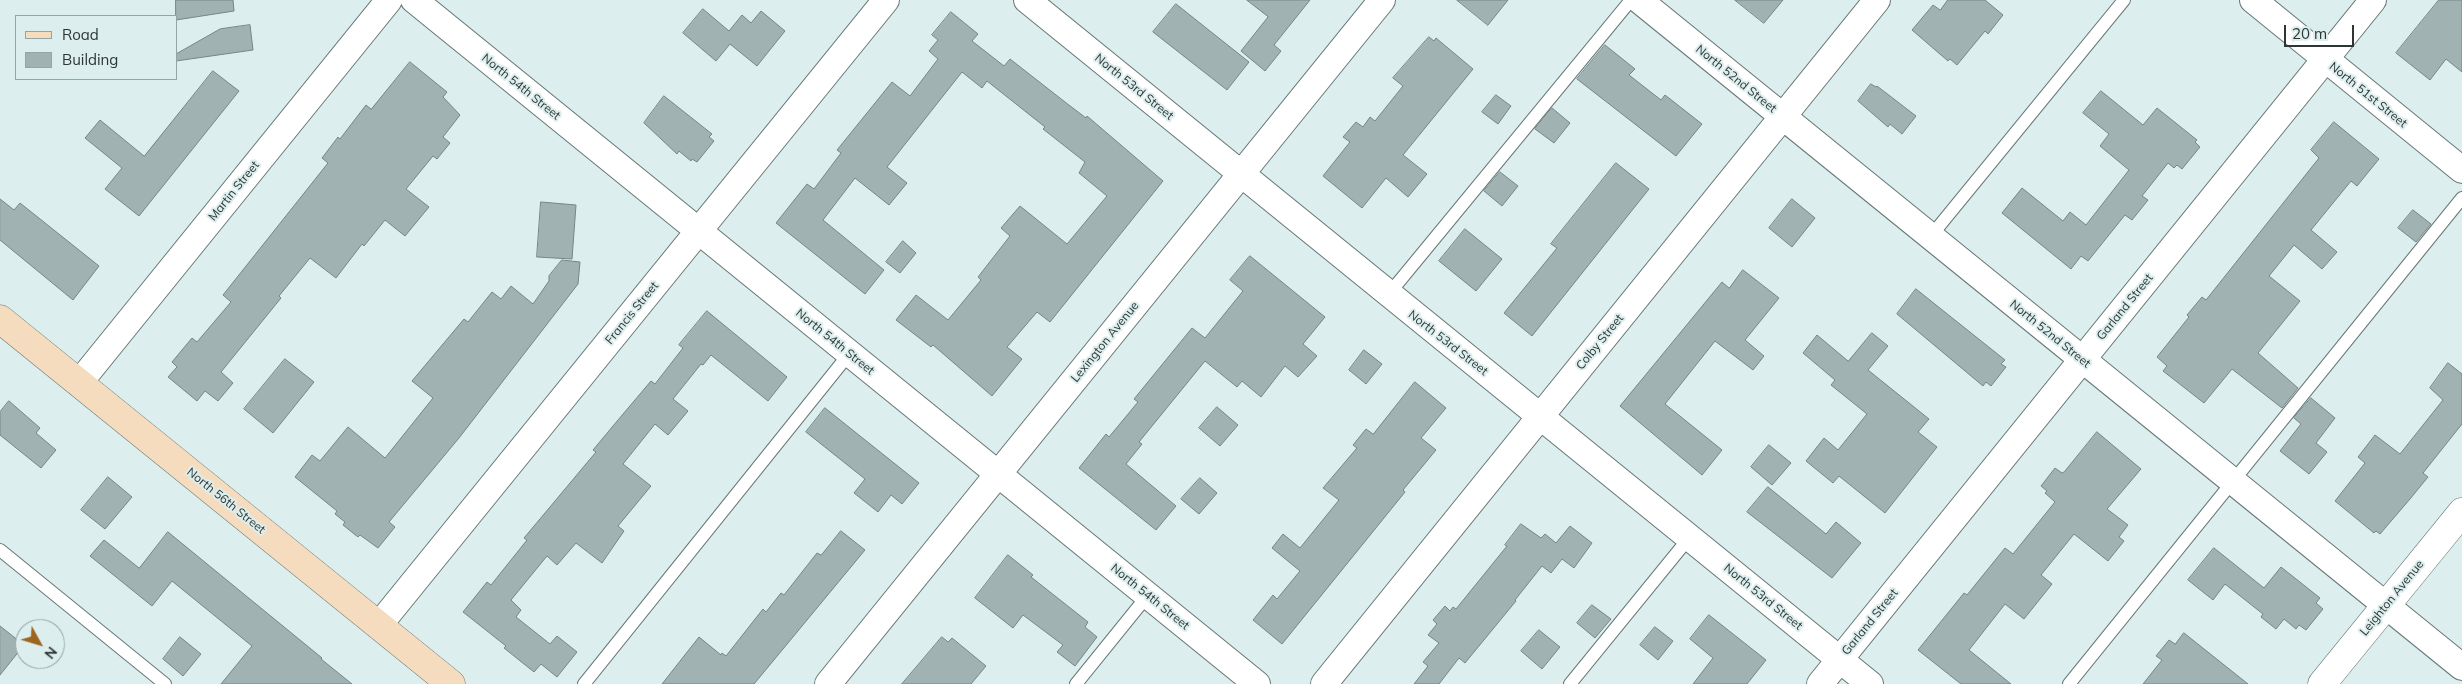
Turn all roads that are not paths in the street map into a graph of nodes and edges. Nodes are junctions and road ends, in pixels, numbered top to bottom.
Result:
1 (389, 0) edge
2 (414, 0) edge
3 (886, 0) edge
4 (1027, 0) edge
5 (1382, 0) edge
6 (1632, 0) edge
7 (1639, 0) edge
8 (1876, 0) edge
9 (2124, 0) edge
10 (2253, 0) edge
11 (2373, 0) edge
12 (2324, 60) junction
13 (1782, 116) junction
14 (2462, 170) edge
15 (1241, 174) junction
16 (2462, 198) edge
17 (699, 232) junction
18 (1931, 236) junction
19 (1388, 295) junction
20 (0, 319) edge
21 (849, 354) junction
22 (2082, 360) junction
23 (79, 383) junction
24 (1541, 416) junction
25 (998, 474) junction
26 (2234, 481) junction
27 (2462, 512) edge
28 (1689, 538) junction
29 (0, 550) edge
30 (1148, 596) junction
31 (2386, 605) junction
32 (379, 625) junction
33 (1839, 659) junction
34 (2462, 667) edge
35 (165, 684) edge
36 (451, 684) edge
37 (584, 684) edge
38 (828, 684) edge
39 (1076, 684) edge
40 (1257, 684) edge
41 (1324, 684) edge
42 (1570, 684) edge
43 (1820, 684) edge
44 (1870, 684) edge
45 (2070, 684) edge
46 (2322, 684) edge

1 - 23 street, Martin Street
2 - 17 street, North 54th Street
3 - 17 street, Francis Street
4 - 15 street, North 53rd Street
5 - 15 street, Lexington Avenue
6 - 19 lane
7 - 13 street, North 52nd Street
8 - 13 street, Colby Street
9 - 18 lane
10 - 12 street, North 51st Street
11 - 12 street, Garland Street
12 - 14 street, North 51st Street
12 - 22 street, Garland Street
13 - 18 street, North 52nd Street
13 - 24 street, Colby Street
15 - 19 street, North 53rd Street
15 - 25 street, Lexington Avenue
16 - 26 lane
17 - 21 street, North 54th Street
17 - 32 street, Francis Street
18 - 22 street, North 52nd Street
19 - 24 street, North 53rd Street
20 - 23 main road, North 56th Street
21 - 25 street, North 54th Street
21 - 37 lane
22 - 26 street, North 52nd Street
22 - 33 street, Garland Street
23 - 32 main road, North 56th Street
24 - 28 street, North 53rd Street
24 - 41 street, Colby Street
25 - 30 street, North 54th Street
25 - 38 street, Lexington Avenue
26 - 31 street, North 52nd Street
26 - 45 lane
27 - 31 street, Leighton Avenue
28 - 33 street, North 53rd Street
28 - 42 lane
29 - 35 lane
30 - 39 lane
30 - 40 street, North 54th Street
31 - 34 street, North 52nd Street
31 - 46 street, Leighton Avenue
32 - 36 main road, North 56th Street
33 - 43 street, Garland Street
33 - 44 street, North 53rd Street

